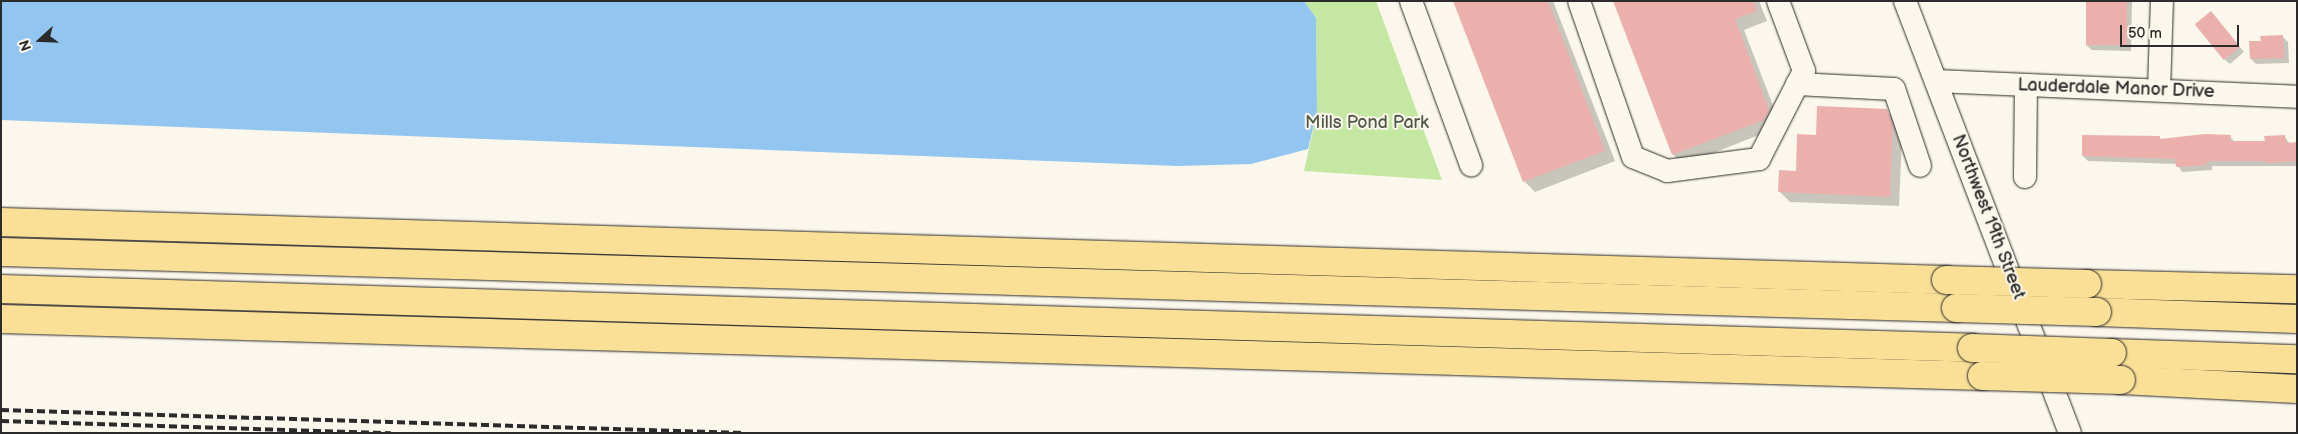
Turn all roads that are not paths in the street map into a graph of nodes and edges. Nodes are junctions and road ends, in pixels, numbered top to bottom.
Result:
1 (1411, 1) edge
2 (1579, 1) edge
3 (1778, 1) edge
4 (1905, 1) edge
5 (2162, 1) edge
6 (1936, 81) junction
7 (1797, 84) junction
8 (2026, 85) junction
9 (2159, 90) junction
10 (2297, 96) edge
11 (1471, 165) dead end
12 (1920, 166) dead end
13 (2025, 177) dead end
14 (1, 222) edge
15 (1, 252) edge
16 (2297, 288) edge
17 (1, 289) edge
18 (1, 318) edge
19 (2297, 319) edge
20 (2297, 359) edge
21 (2297, 389) edge
22 (2070, 433) edge

1 - 11 street
2 - 7 street
3 - 7 street
4 - 6 street, Northwest 19th Street
5 - 9 street
6 - 8 street, Lauderdale Manor Drive
6 - 22 street, Northwest 19th Street
7 - 12 street
8 - 9 street, Lauderdale Manor Drive
8 - 13 street
9 - 10 street, Lauderdale Manor Drive
14 - 16 highway, bridge
15 - 19 highway, bridge
17 - 20 highway, bridge
18 - 21 highway, bridge

